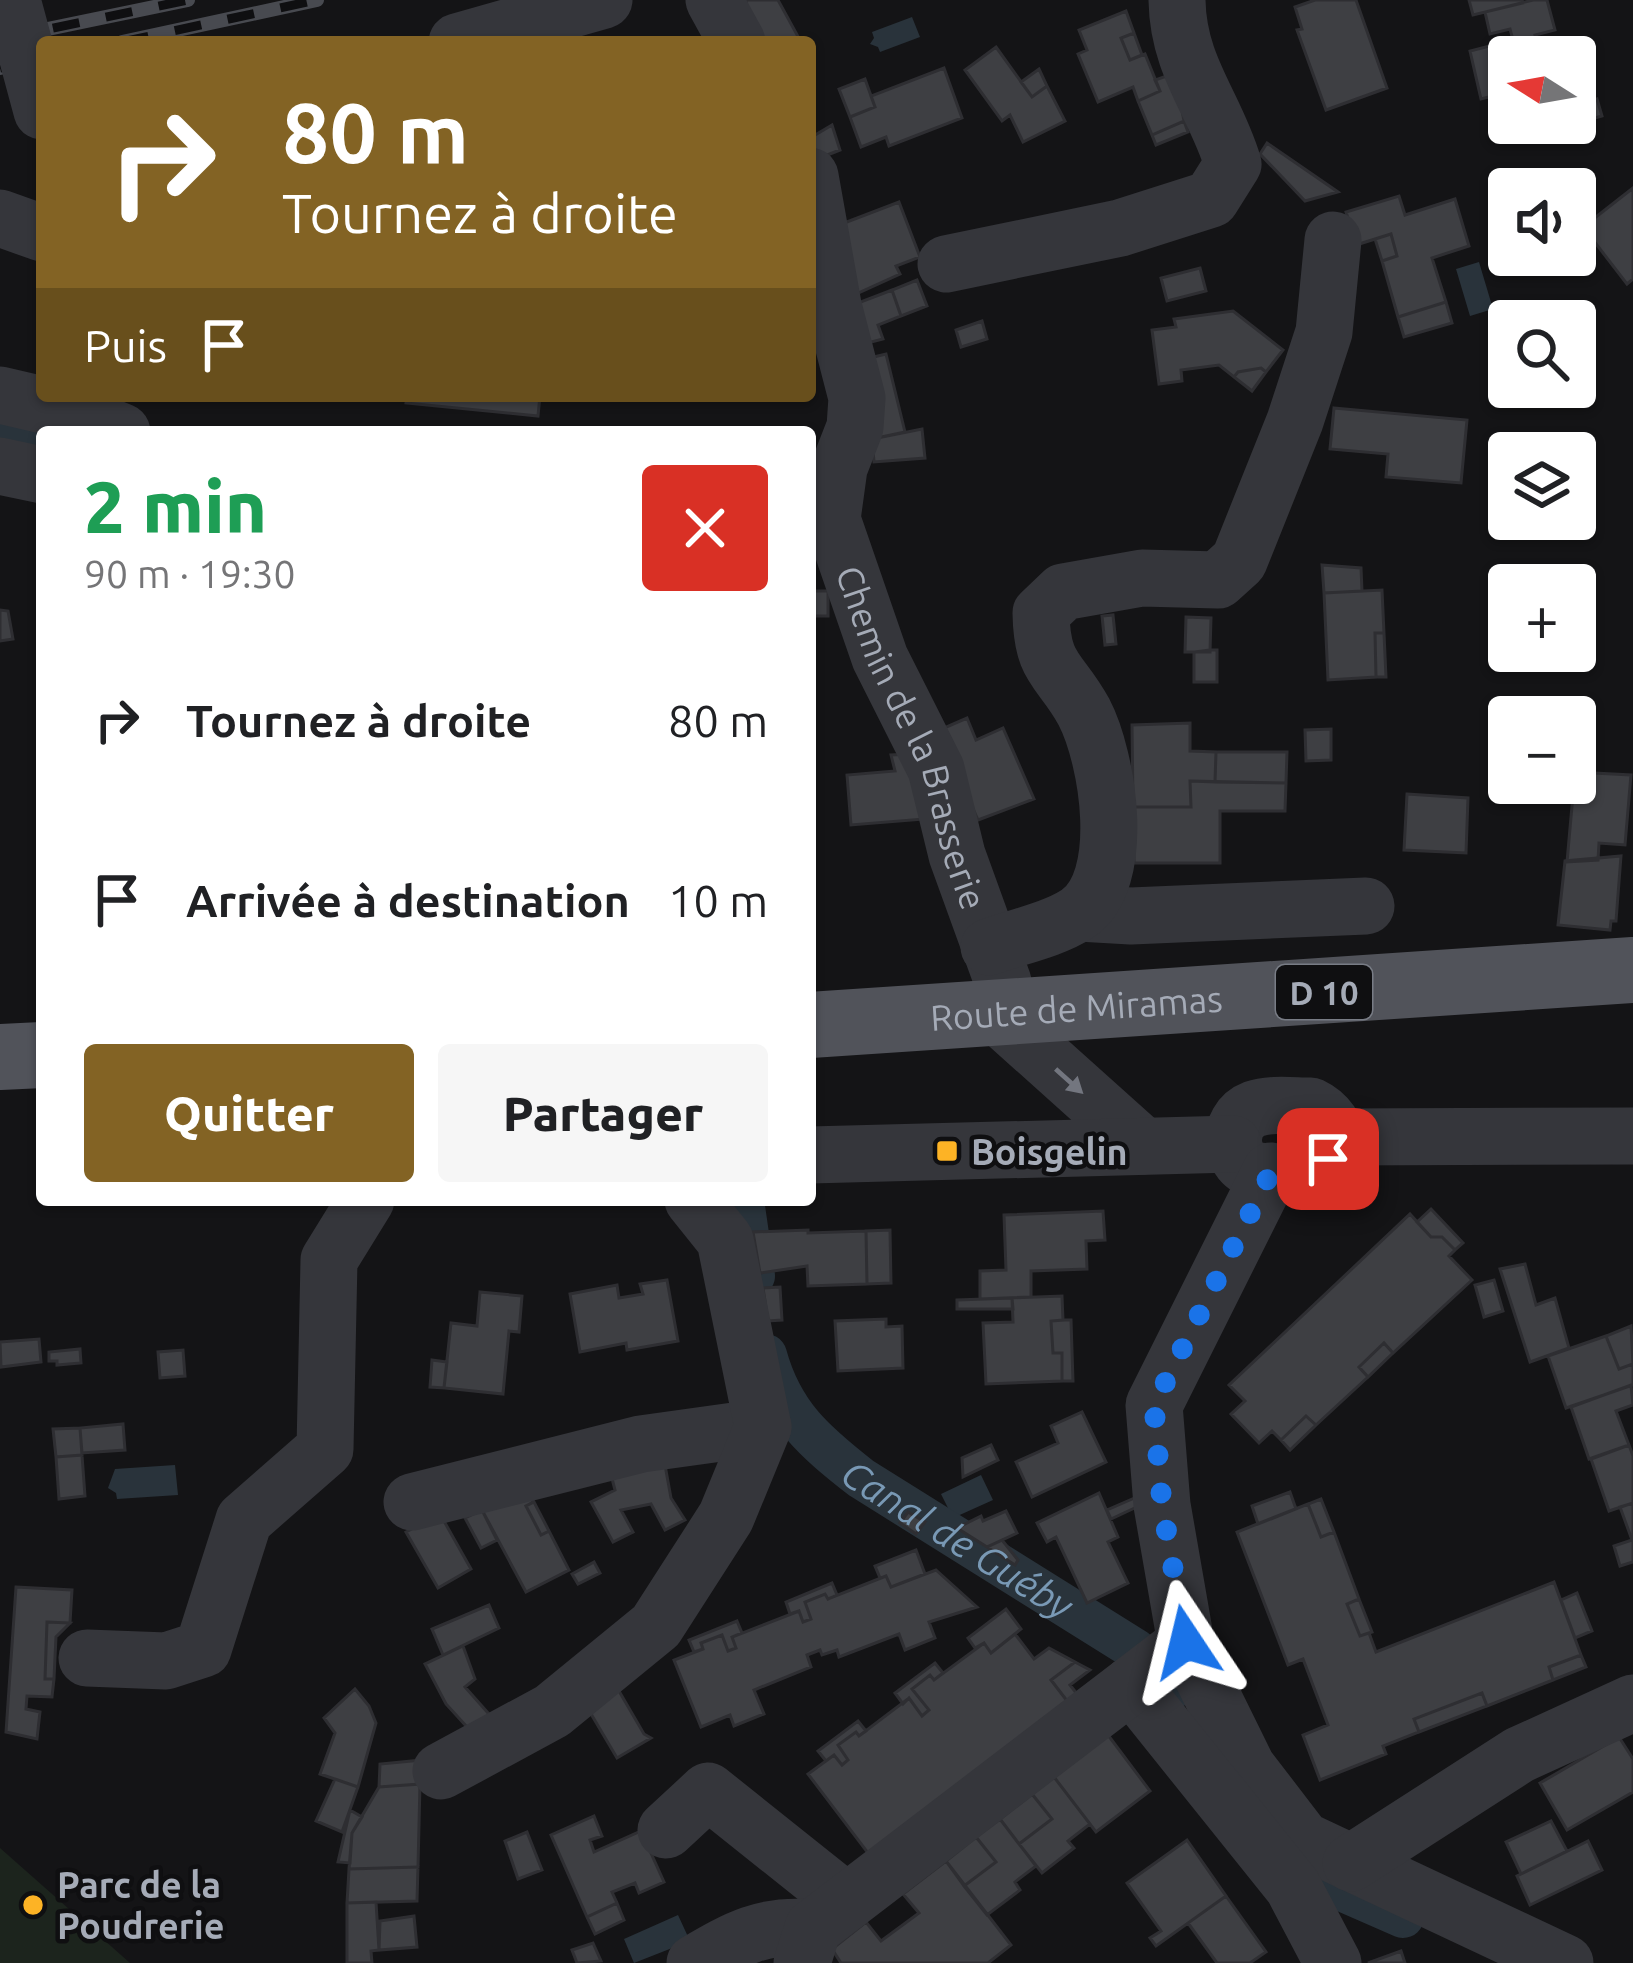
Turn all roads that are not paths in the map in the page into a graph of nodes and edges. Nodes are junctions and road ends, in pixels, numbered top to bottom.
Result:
1 (12, 0) edge
2 (604, 0) edge
3 (714, 0) edge
4 (1177, 0) edge
5 (479, 36) edge
6 (734, 36) edge
7 (36, 89) edge
8 (816, 210) edge
9 (0, 218) edge
10 (36, 231) edge
11 (1334, 240) dead end
12 (946, 264) dead end
13 (0, 395) edge
14 (107, 426) edge
15 (0, 466) edge
16 (36, 474) edge
17 (1366, 906) dead end
18 (1079, 913) junction
19 (989, 947) junction
20 (1633, 970) edge
21 (1006, 1014) junction
22 (816, 1025) edge
23 (36, 1055) edge
24 (0, 1058) edge
25 (1633, 1136) edge
26 (1143, 1146) junction
27 (816, 1155) edge
28 (1252, 1158) junction
29 (362, 1206) edge
30 (698, 1206) edge
31 (763, 1427) junction
32 (412, 1502) dead end
33 (1186, 1642) junction
34 (87, 1658) dead end
35 (1131, 1685) junction
36 (1633, 1703) edge
37 (441, 1771) dead end
38 (666, 1830) dead end
39 (1351, 1863) junction
40 (821, 1931) edge
41 (694, 1963) edge
42 (1333, 1963) edge
43 (1565, 1963) edge

1 - 7 street, bridge
2 - 5 street
3 - 6 street
4 - 12 street
8 - 19 street, Chemin de la Brasserie
9 - 10 street
11 - 18 street
13 - 14 street
15 - 16 street
17 - 18 street
18 - 19 street
19 - 21 street, Chemin de la Brasserie
20 - 21 main road, Route de Miramas / D 10
21 - 22 main road, Route de Miramas / D 10
21 -> 26 street
23 - 24 main road
25 - 28 street
26 - 27 street
26 - 28 street
28 - 33 street
29 - 34 street
30 - 31 street
31 - 32 street
31 - 37 street
33 - 35 street
33 - 39 street
35 - 40 street
35 - 42 street
36 - 39 street
38 - 40 street
39 - 43 street
40 - 41 street

